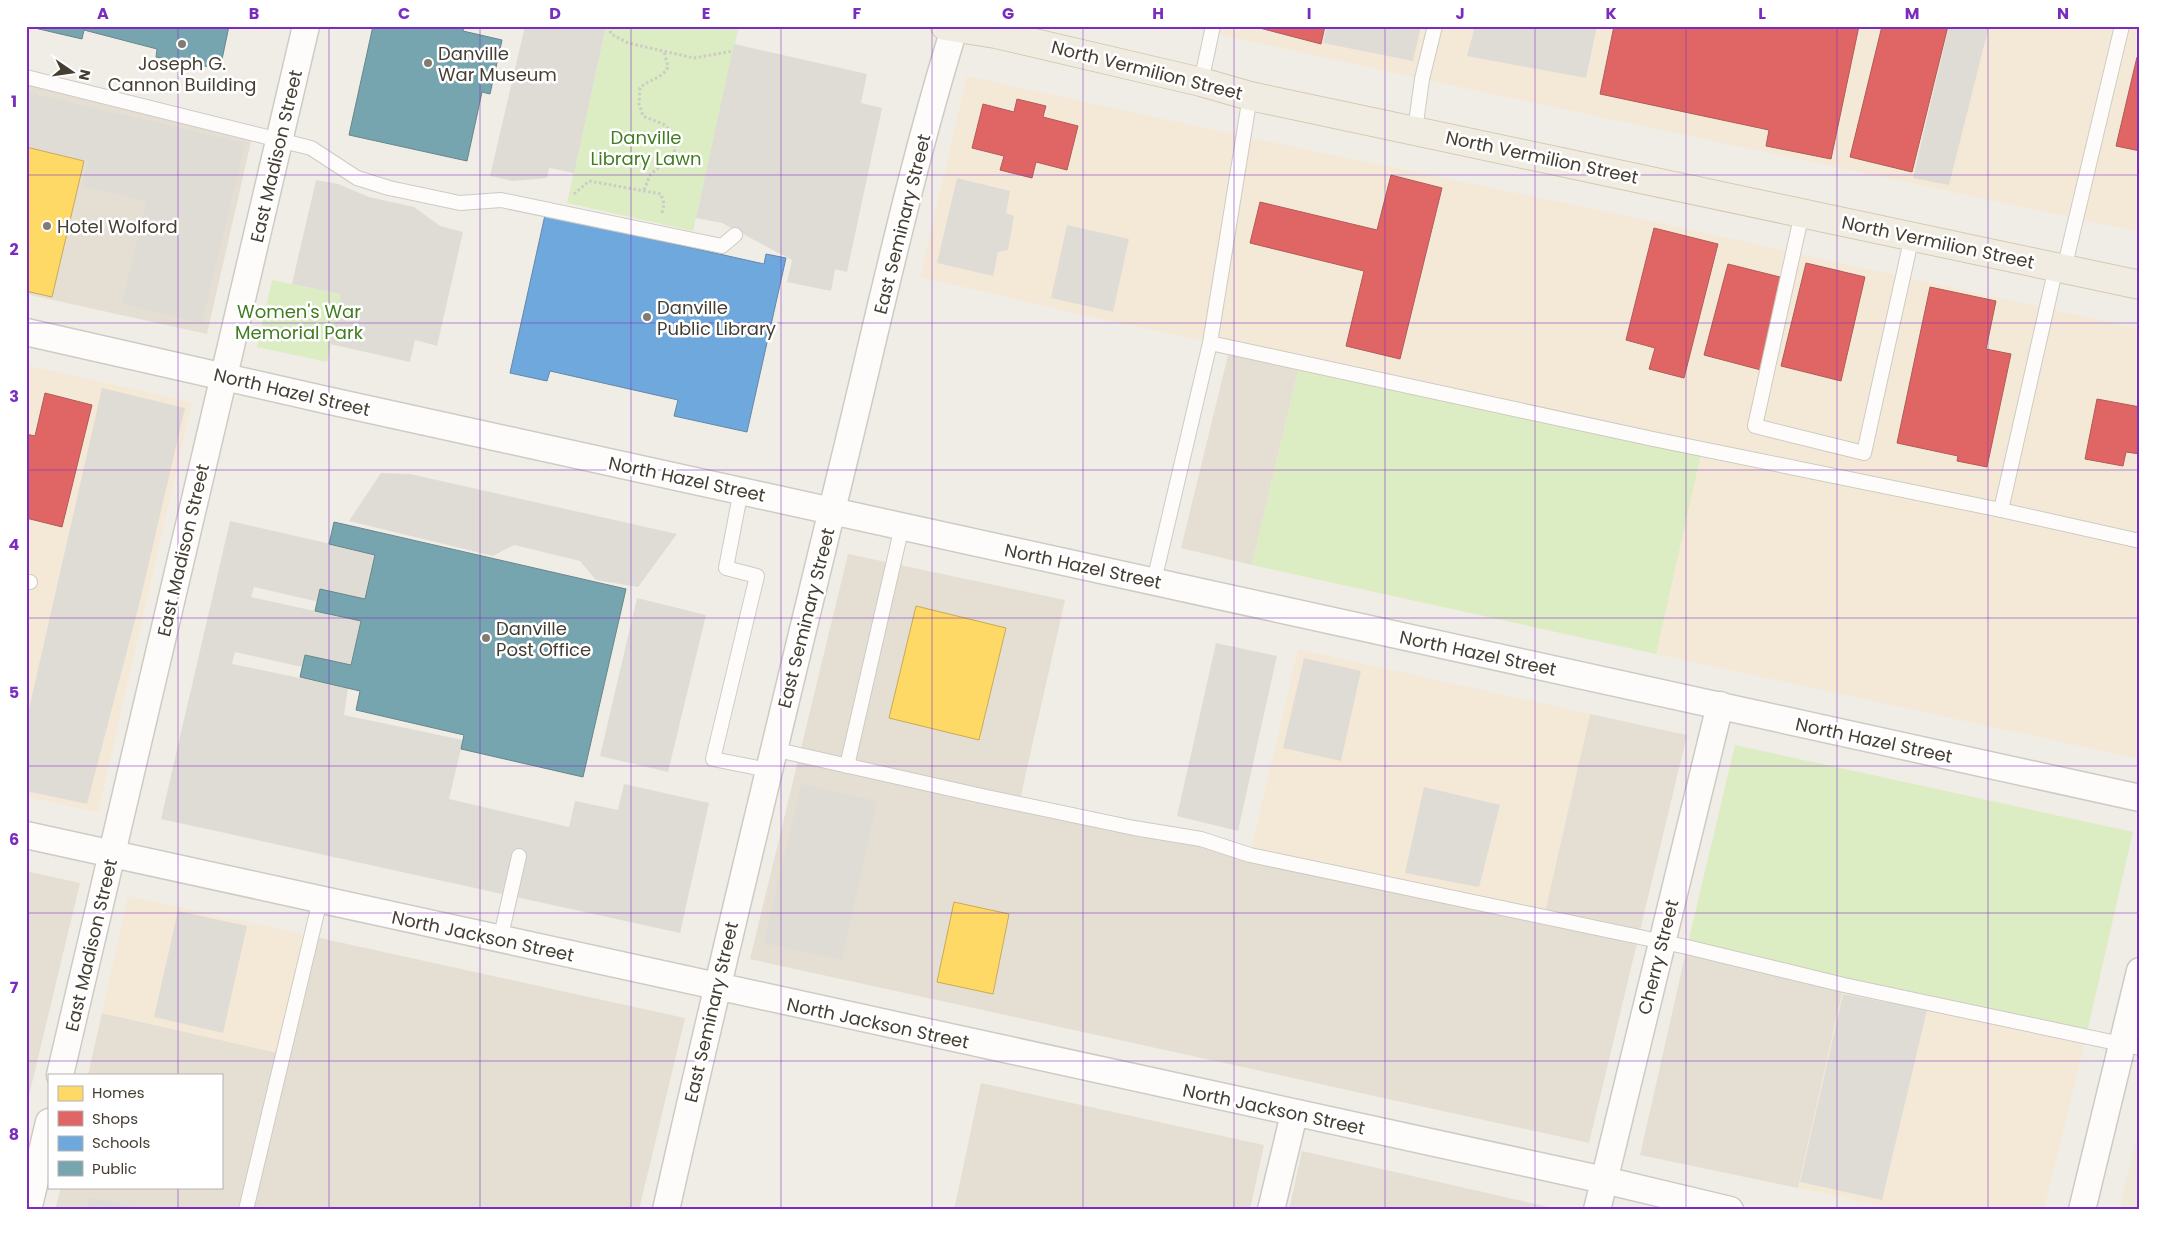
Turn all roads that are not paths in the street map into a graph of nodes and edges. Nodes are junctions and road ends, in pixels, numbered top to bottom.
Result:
1 (306, 26) edge
2 (1213, 26) edge
3 (1435, 26) edge
4 (2122, 26) edge
5 (952, 27) edge
6 (26, 77) edge
7 (1201, 82) junction
8 (1250, 96) junction
9 (1415, 130) junction
10 (280, 140) junction
11 (1802, 213) junction
12 (736, 235) dead end
13 (1912, 236) junction
14 (2060, 268) junction
15 (2140, 285) edge
16 (26, 332) edge
17 (1210, 343) junction
18 (224, 377) junction
19 (741, 490) junction
20 (2001, 510) junction
21 (832, 511) junction
22 (902, 526) junction
23 (2140, 540) edge
24 (1154, 581) junction
25 (1720, 706) junction
26 (771, 760) junction
27 (847, 766) junction
28 (2140, 798) edge
29 (26, 835) edge
30 (112, 854) junction
31 (519, 856) dead end
32 (320, 900) junction
33 (500, 940) junction
34 (1661, 942) junction
35 (2140, 971) edge
36 (716, 987) junction
37 (2131, 1046) edge
38 (60, 1074) edge
39 (1294, 1114) junction
40 (48, 1126) edge
41 (1604, 1180) junction
42 (28, 1210) edge
43 (246, 1210) edge
44 (666, 1210) edge
45 (1271, 1210) edge
46 (1597, 1210) edge
47 (1730, 1210) edge
48 (2082, 1210) edge

1 - 10 street, East Madison Street
2 - 7 lane
3 - 9 lane
4 - 14 lane
5 - 7 main road, North Vermilion Street
5 - 21 street, East Seminary Street
6 - 10 lane
7 - 8 main road, North Vermilion Street
8 - 9 main road, North Vermilion Street
8 - 17 lane
9 - 11 main road, North Vermilion Street
10 - 12 lane
10 - 18 street, East Madison Street
11 - 13 main road, North Vermilion Street
11 - 13 lane
13 - 14 main road, North Vermilion Street
14 - 15 main road, North Vermilion Street
14 - 20 lane
16 - 18 street, North Hazel Street
17 - 20 lane
17 - 24 lane
18 - 19 street, North Hazel Street
18 - 30 street, East Madison Street
19 - 21 street, North Hazel Street
19 - 26 lane
20 - 23 lane
21 - 22 street, North Hazel Street
21 - 26 street, East Seminary Street
22 - 24 street, North Hazel Street
22 - 27 lane
24 - 25 street, North Hazel Street
25 - 28 street, North Hazel Street
25 - 34 street, Cherry Street
26 - 27 lane
26 - 36 street, East Seminary Street
27 - 34 lane
29 - 30 street, North Jackson Street
30 - 32 street, North Jackson Street
30 - 38 street, East Madison Street
31 - 33 lane
32 - 33 street, North Jackson Street
32 - 43 lane
33 - 36 street, North Jackson Street
34 - 37 lane
34 - 41 street, Cherry Street
35 - 37 street
36 - 39 street, North Jackson Street
36 - 44 street, East Seminary Street
37 - 48 street
39 - 41 street, North Jackson Street
39 - 45 street
40 - 42 street
41 - 46 street, Cherry Street
41 - 47 street, North Jackson Street

